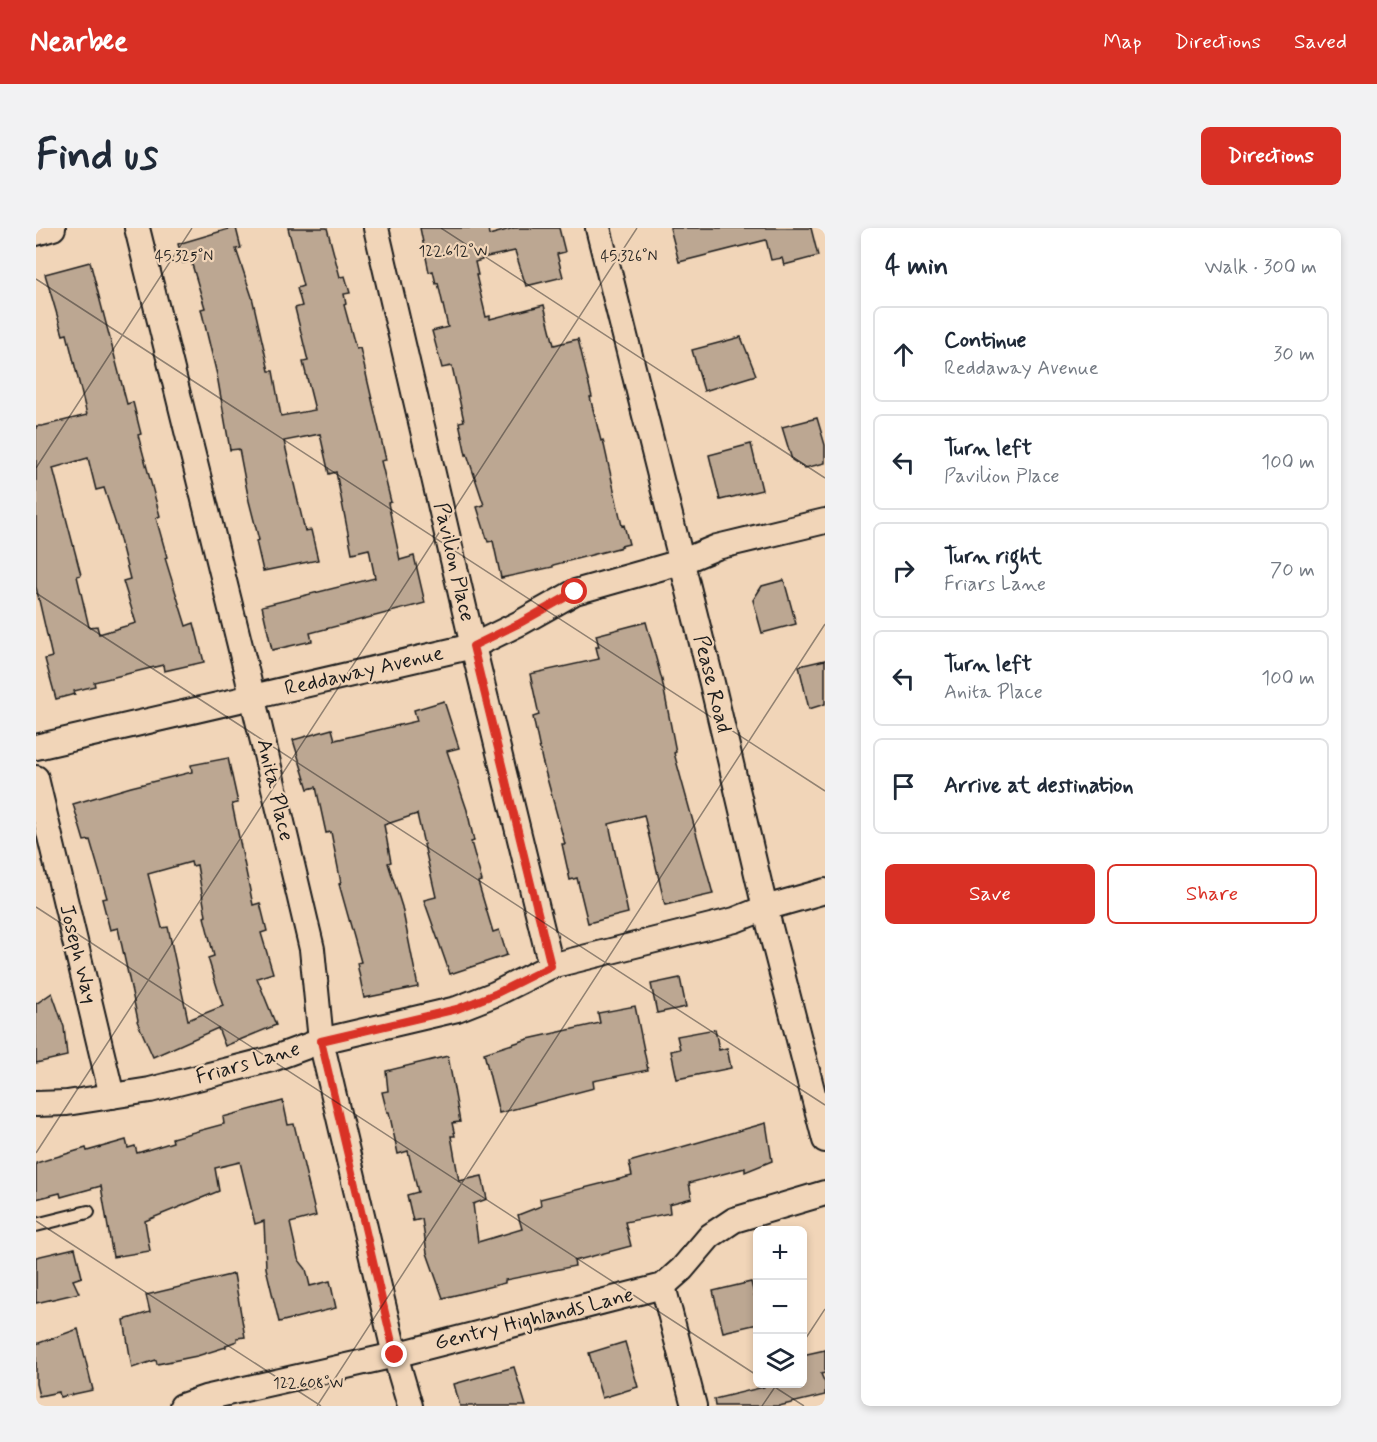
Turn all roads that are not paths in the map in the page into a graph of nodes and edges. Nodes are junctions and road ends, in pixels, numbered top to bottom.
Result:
1 (53, 228) edge
2 (137, 228) edge
3 (376, 228) edge
4 (598, 228) edge
5 (36, 233) edge
6 (825, 521) edge
7 (681, 562) junction
8 (473, 646) junction
9 (253, 697) junction
10 (36, 747) edge
11 (36, 778) edge
12 (825, 891) edge
13 (765, 908) junction
14 (551, 966) junction
15 (321, 1041) junction
16 (112, 1096) junction
17 (36, 1104) edge
18 (825, 1140) edge
19 (825, 1193) edge
20 (88, 1212) dead end
21 (36, 1225) edge
22 (663, 1286) junction
23 (395, 1355) junction
24 (182, 1406) edge
25 (410, 1406) edge
26 (694, 1406) edge

1 - 5 street
2 - 9 street, Anita Place
3 - 8 street, Pavilion Place
4 - 7 street, Pease Road
6 - 7 street, Reddaway Avenue
7 - 8 street, Reddaway Avenue
7 - 13 street, Pease Road
8 - 9 street, Reddaway Avenue
8 - 14 street, Pavilion Place
9 - 10 street, Reddaway Avenue
9 - 15 street, Anita Place
11 - 16 street, Joseph Way
12 - 13 street, Friars Lane
13 - 14 street, Friars Lane
13 - 18 street, Pease Road
14 - 15 street, Friars Lane
15 - 16 street, Friars Lane
15 - 23 street, Anita Place
16 - 17 street, Friars Lane
19 - 22 street, Gentry Highlands Lane
20 - 21 lane
22 - 23 street, Gentry Highlands Lane
22 - 26 street
23 - 24 street, Gentry Highlands Lane
23 - 25 street, Anita Place

